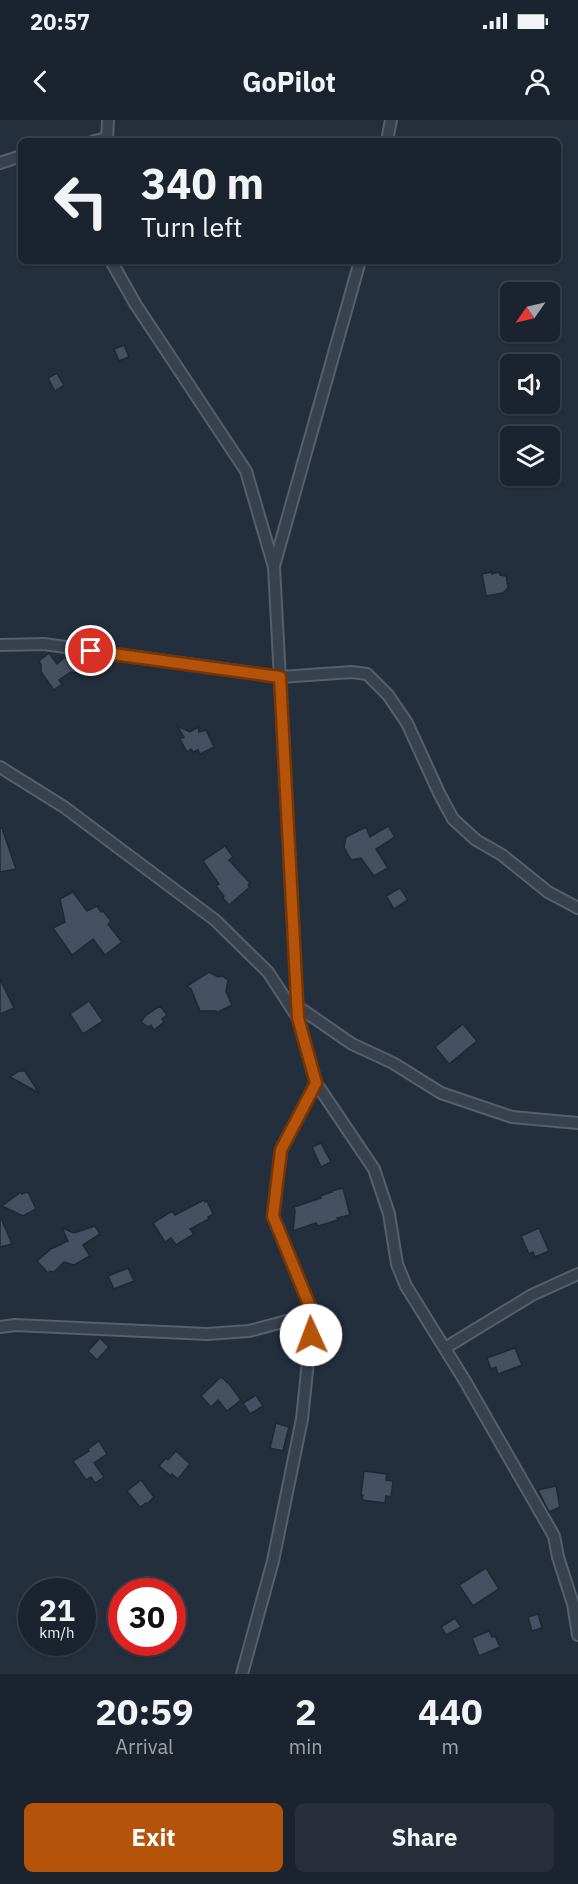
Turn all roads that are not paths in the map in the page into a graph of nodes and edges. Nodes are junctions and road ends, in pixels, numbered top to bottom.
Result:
1 (391, 120) edge
2 (110, 122) edge
3 (107, 138) edge
4 (388, 138) edge
5 (18, 157) edge
6 (0, 163) edge
7 (113, 264) edge
8 (359, 264) edge
9 (274, 567) junction
10 (0, 645) edge
11 (280, 677) junction
12 (0, 767) edge
13 (578, 908) edge
14 (297, 1006) junction
15 (298, 1018) junction
16 (316, 1083) junction
17 (578, 1123) edge
18 (578, 1274) edge
19 (313, 1314) junction
20 (0, 1327) edge
21 (445, 1348) junction
22 (578, 1635) edge
23 (242, 1674) edge

1 - 4 street
2 - 3 street
5 - 6 street
7 - 9 street
8 - 9 street
9 - 11 street
10 - 11 street
11 - 13 street
11 - 14 street
12 - 15 street
14 - 15 street
14 - 17 street
15 - 16 street
16 - 19 street
16 - 21 street
18 - 21 street
19 - 20 street
19 - 23 street
21 - 22 street

